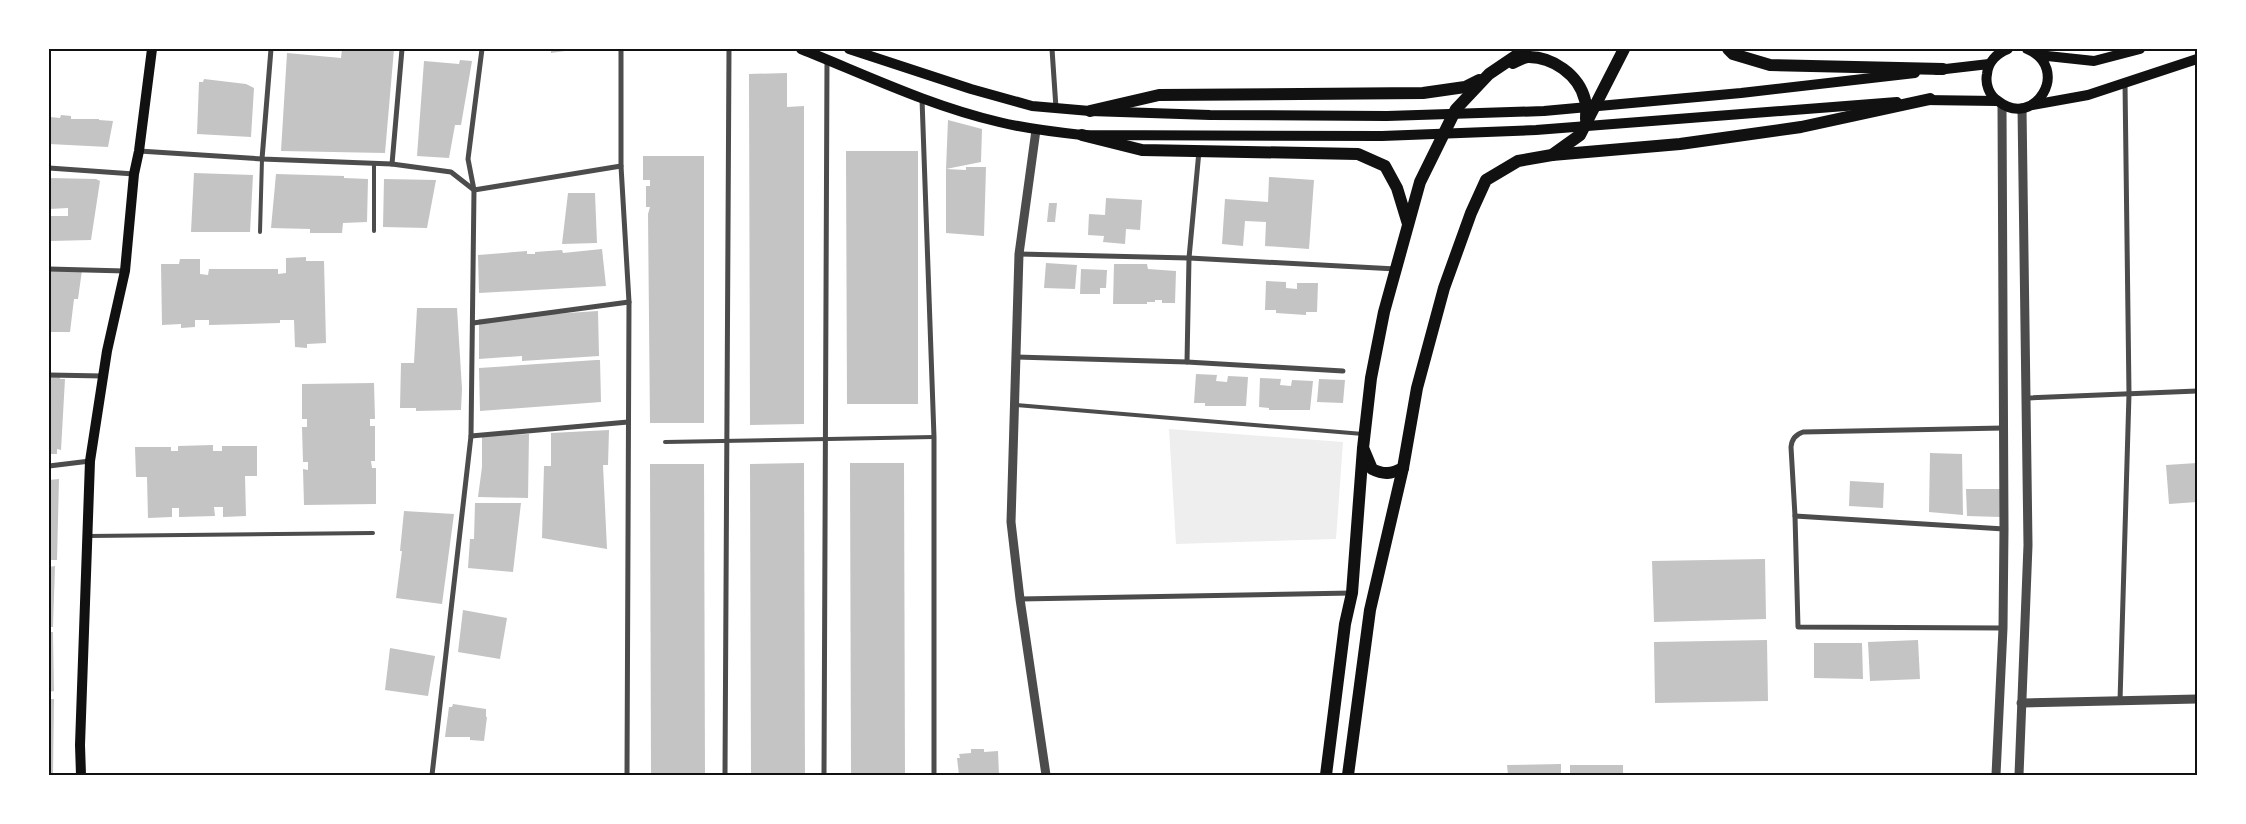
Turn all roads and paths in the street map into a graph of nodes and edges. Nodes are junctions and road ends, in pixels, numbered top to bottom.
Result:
1 (152, 49) edge
2 (270, 49) edge
3 (402, 49) edge
4 (482, 49) edge
5 (620, 49) edge
6 (729, 49) edge
7 (801, 49) edge
8 (849, 49) edge
9 (1052, 49) edge
10 (1526, 49) edge
11 (1624, 49) edge
12 (1728, 49) edge
13 (2008, 49) edge
14 (2140, 49) edge
15 (2031, 51) edge
16 (1993, 56) edge
17 (2197, 58) edge
18 (827, 59) junction
19 (1943, 69) junction
20 (1490, 74) junction
21 (2125, 82) junction
22 (922, 99) junction
23 (1930, 99) junction
24 (2000, 103) junction
25 (2027, 107) junction
26 (1056, 109) junction
27 (1090, 111) junction
28 (1586, 123) junction
29 (1036, 130) junction
30 (1082, 134) junction
31 (139, 150) junction
32 (1199, 151) junction
33 (1552, 155) junction
34 (262, 159) junction
35 (374, 164) junction
36 (392, 164) junction
37 (621, 166) junction
38 (49, 168) edge
39 (134, 174) junction
40 (474, 190) junction
41 (1408, 225) junction
42 (374, 231) dead end
43 (260, 232) dead end
44 (1018, 254) junction
45 (1189, 258) junction
46 (49, 269) edge
47 (1396, 269) junction
48 (125, 271) junction
49 (628, 302) junction
50 (473, 323) junction
51 (1015, 357) junction
52 (1187, 362) junction
53 (1343, 371) dead end
54 (49, 375) edge
55 (103, 376) junction
56 (2197, 391) edge
57 (2129, 394) junction
58 (2026, 398) junction
59 (1014, 404) junction
60 (628, 422) junction
61 (2003, 428) junction
62 (1364, 434) junction
63 (471, 436) junction
64 (934, 436) junction
65 (825, 439) junction
66 (727, 441) junction
67 (665, 442) dead end
68 (1362, 448) junction
69 (90, 461) junction
70 (49, 466) edge
71 (1403, 468) junction
72 (1795, 516) junction
73 (2004, 530) junction
74 (373, 533) dead end
75 (88, 536) junction
76 (1352, 593) junction
77 (1020, 599) junction
78 (2002, 628) junction
79 (2197, 699) edge
80 (2120, 702) junction
81 (2021, 703) junction
82 (81, 775) edge
83 (432, 775) edge
84 (627, 775) edge
85 (725, 775) edge
86 (824, 775) edge
87 (934, 775) edge
88 (1046, 775) edge
89 (1326, 775) edge
90 (1348, 775) edge
91 (1996, 775) edge
92 (2020, 775) edge

1 - 31 main road
2 - 34 street
3 - 36 street
4 - 40 street
5 - 37 street
6 - 66 street
7 - 18 main road
8 - 26 main road
9 - 26 street
10 - 20 main road
11 - 28 main road
12 - 19 main road
13 - 16 main road
14 - 15 main road
15 - 25 main road
16 - 19 main road
16 - 24 main road
17 - 21 main road
18 - 22 main road
18 - 65 street
19 - 27 main road
20 - 27 main road
20 - 28 main road
20 - 41 main road
21 - 25 main road
21 - 57 street
22 - 29 main road
22 - 64 street
23 - 24 main road
23 - 30 main road
23 - 33 main road
24 - 25 main road
24 - 61 street
25 - 58 street
26 - 27 main road
28 - 33 main road
29 - 30 main road
29 - 44 street
30 - 32 main road
31 - 34 street
31 - 39 main road
32 - 41 main road
32 - 45 street
33 - 71 main road
34 - 35 street
34 - 43 lane
35 - 36 street
35 - 42 lane
36 - 40 street
37 - 40 street
37 - 49 street
38 - 39 street
39 - 48 main road
40 - 50 street
41 - 47 main road
44 - 45 street
44 - 51 street
45 - 47 street
45 - 52 street
46 - 48 street
47 - 62 main road
48 - 55 main road
49 - 50 street
49 - 60 street
50 - 63 street
51 - 52 street
51 - 59 street
52 - 53 street
54 - 55 street
55 - 69 main road
56 - 57 street
57 - 58 street
57 - 80 street
58 - 81 street
59 - 62 lane
59 - 77 street
60 - 63 street
60 - 84 street
61 - 72 street
61 - 73 street
62 - 68 main road
63 - 83 street
64 - 65 lane
64 - 87 street
65 - 66 lane
65 - 86 street
66 - 67 lane
66 - 85 street
68 - 71 main road
68 - 76 main road
69 - 70 street
69 - 75 main road
71 - 90 main road
72 - 73 street
72 - 78 street
73 - 78 street
74 - 75 lane
75 - 82 main road
76 - 77 street
76 - 89 main road
77 - 88 street
78 - 91 street
79 - 80 street
80 - 81 street
81 - 92 street

